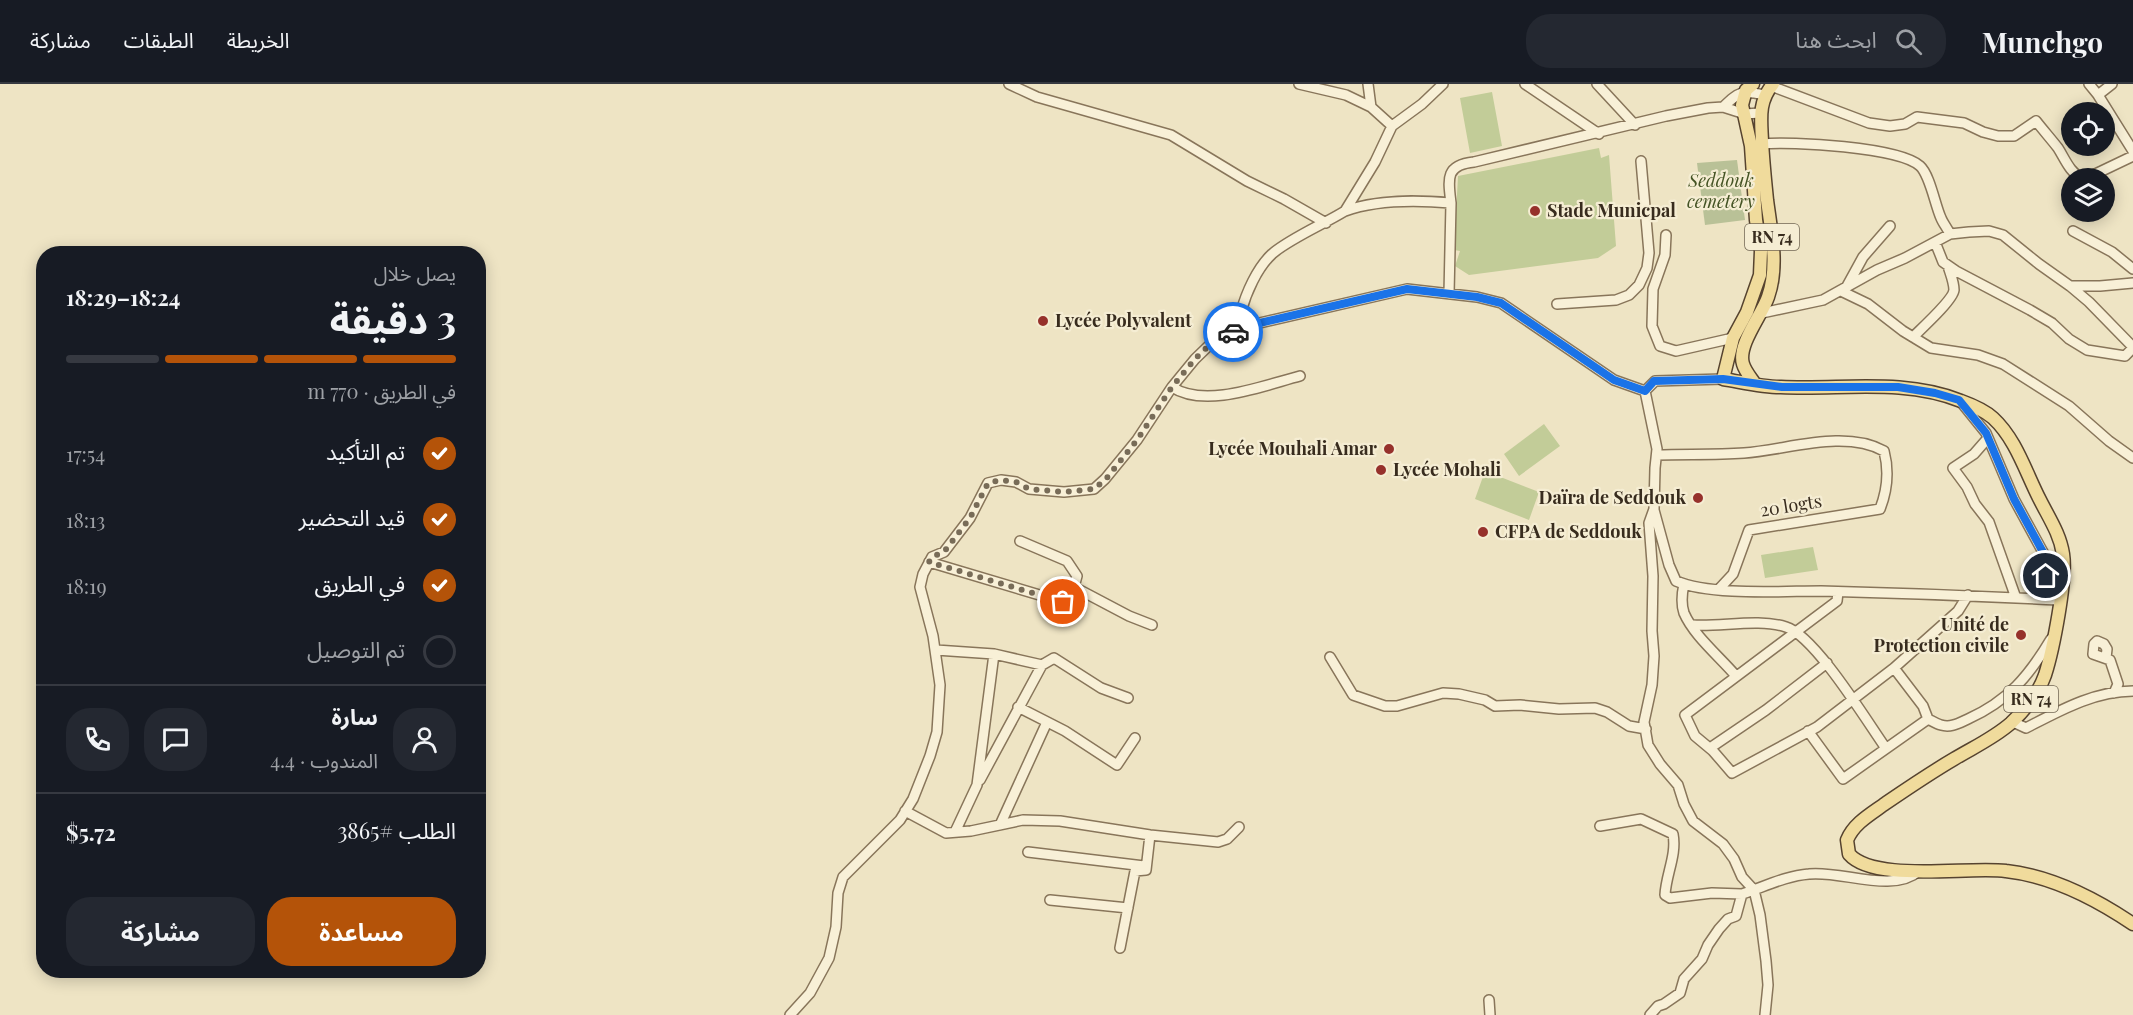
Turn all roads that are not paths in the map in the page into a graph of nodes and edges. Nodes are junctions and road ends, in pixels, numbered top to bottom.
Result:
1 (1009, 84) edge
2 (1299, 84) edge
3 (1368, 84) edge
4 (1443, 84) edge
5 (1525, 84) edge
6 (1597, 84) edge
7 (2089, 84) edge
8 (2112, 84) edge
9 (1749, 87) edge
10 (1769, 88) edge
11 (2098, 95) junction
12 (1371, 107) junction
13 (1723, 107) junction
14 (1760, 113) junction
15 (1745, 114) junction
16 (1635, 125) junction
17 (1392, 126) junction
18 (1599, 134) junction
19 (1762, 144) junction
20 (2133, 151) edge
21 (2133, 156) edge
22 (1641, 161) dead end
23 (2071, 168) edge
24 (2108, 168) edge
25 (1451, 203) junction
26 (1346, 211) junction
27 (1326, 224) junction
28 (1890, 226) dead end
29 (2073, 231) dead end
30 (1950, 234) junction
31 (1666, 236) dead end
32 (1935, 242) junction
33 (1948, 266) junction
34 (1647, 268) junction
35 (1660, 268) junction
36 (2133, 269) edge
37 (2133, 283) edge
38 (2070, 286) junction
39 (1844, 289) junction
40 (1449, 294) junction
41 (1557, 304) dead end
42 (1241, 312) junction
43 (1761, 313) junction
44 (1230, 321) junction
45 (1251, 325) junction
46 (1235, 331) junction
47 (1222, 333) junction
48 (1733, 338) junction
49 (1913, 338) junction
50 (2133, 348) edge
51 (1300, 376) dead end
52 (1723, 379) junction
53 (1755, 384) junction
54 (1172, 387) junction
55 (1645, 391) junction
56 (1959, 400) junction
57 (1988, 438) junction
58 (1657, 456) junction
59 (2133, 458) edge
60 (1654, 509) junction
61 (1020, 541) dead end
62 (929, 562) junction
63 (1684, 584) junction
64 (1074, 587) junction
65 (1719, 589) junction
66 (1838, 592) junction
67 (1968, 596) junction
68 (2016, 598) junction
69 (2039, 599) junction
70 (2060, 600) junction
71 (1152, 625) dead end
72 (1693, 625) junction
73 (1797, 632) junction
74 (2054, 633) junction
75 (936, 650) junction
76 (994, 654) junction
77 (1330, 657) dead end
78 (2106, 658) dead end
79 (1827, 663) junction
80 (1041, 665) junction
81 (1894, 668) junction
82 (1736, 676) junction
83 (2133, 691) edge
84 (2114, 693) junction
85 (1128, 698) dead end
86 (1852, 699) junction
87 (1018, 707) junction
88 (1928, 719) junction
89 (1047, 722) junction
90 (2013, 722) junction
91 (1646, 729) junction
92 (1808, 731) junction
93 (1135, 738) dead end
94 (1885, 747) junction
95 (1710, 748) junction
96 (977, 785) junction
97 (905, 811) junction
98 (1000, 825) junction
99 (1239, 826) dead end
100 (1600, 826) dead end
101 (955, 832) junction
102 (1150, 835) junction
103 (1028, 852) dead end
104 (1146, 866) junction
105 (1918, 871) junction
106 (1754, 890) junction
107 (1742, 894) junction
108 (1050, 900) dead end
109 (1128, 908) junction
110 (2133, 924) edge
111 (1120, 948) dead end
112 (1489, 1000) dead end
113 (790, 1015) edge
114 (1490, 1015) edge
115 (1650, 1015) edge
116 (1765, 1015) edge

1 - 27 street
2 - 12 street
3 - 12 street
4 - 17 street
5 - 18 street
6 - 16 street
7 - 11 street
8 - 11 street
9 - 10 street
9 - 13 street
9 - 15 main road, RN 74
10 - 14 main road, RN 74
10 - 23 street
11 - 20 street
12 - 17 street
13 - 15 street
13 - 16 street
14 - 15 street
14 - 19 main road, RN 74
15 - 48 main road, RN 74
16 - 18 street
17 - 26 street
18 - 25 street
19 - 30 street
19 - 43 main road, RN 74
21 - 24 street
22 - 34 street
25 - 26 street
25 - 40 street
26 - 27 street
27 - 42 street
28 - 39 street
29 - 36 street
30 - 32 street
30 - 38 street
31 - 35 street
32 - 33 street
32 - 39 street
33 - 49 street
33 - 50 street
34 - 35 street
34 - 41 street
35 - 48 street
37 - 38 street
38 - 50 street
39 - 43 street
39 - 49 street
40 - 45 street
40 - 55 street
42 - 44 street
42 - 45 street
43 - 53 main road, RN 74
44 - 46 street
44 - 47 street
45 - 46 street
46 - 47 street
47 - 54 street
48 - 52 main road, RN 74
49 - 59 street
51 - 54 street
52 - 53 main road, RN 74
52 - 55 street
53 - 56 main road, RN 74
54 - 62 street
55 - 58 street
56 - 57 street
56 - 70 main road, RN 74
57 - 68 street
57 - 69 street
58 - 60 street
58 - 65 street, 20 logts
60 - 63 street
60 - 91 street
61 - 64 street
62 - 64 street
62 - 75 street
63 - 65 street
63 - 72 street
64 - 71 street
65 - 66 street
66 - 67 street
66 - 73 street
67 - 68 street
67 - 81 street
68 - 69 street
69 - 70 street
70 - 74 main road, RN 74
72 - 73 street
72 - 82 street
73 - 79 street
73 - 82 street
74 - 88 street
74 - 90 main road, RN 74
75 - 76 street
75 - 97 street
76 - 80 street
76 - 96 street
77 - 91 street
78 - 84 street
79 - 86 street
79 - 95 street
80 - 85 street
80 - 87 street
81 - 86 street
81 - 88 street
82 - 95 street
83 - 84 street
84 - 90 street
86 - 92 street
86 - 94 street
87 - 89 street
87 - 96 street
88 - 94 street
89 - 93 street
89 - 98 street
90 - 105 main road, RN 74
91 - 106 street
92 - 94 street
92 - 95 street
96 - 101 street
97 - 101 street
97 - 113 street
98 - 101 street
98 - 102 street
99 - 102 street
100 - 107 street
102 - 104 street
103 - 104 street
104 - 109 street
105 - 106 street
105 - 110 main road, RN 74
106 - 107 street
106 - 116 street
107 - 115 street
108 - 109 street
109 - 111 street
112 - 114 street

